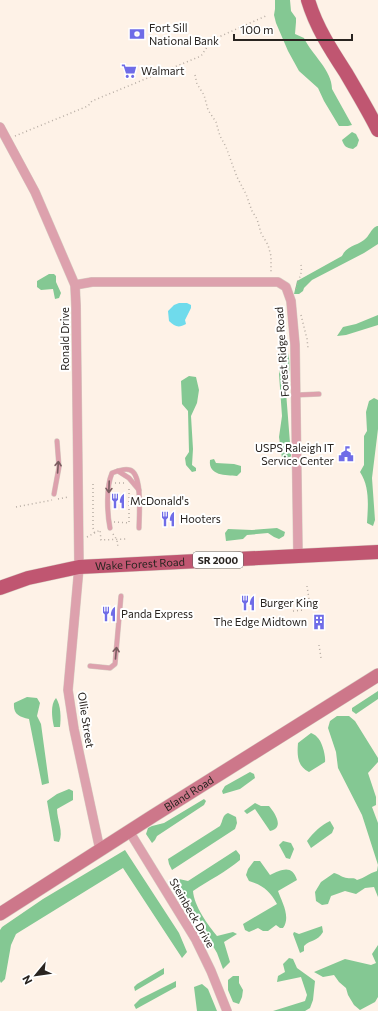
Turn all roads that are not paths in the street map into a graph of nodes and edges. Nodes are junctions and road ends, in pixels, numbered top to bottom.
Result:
1 (308, 0) edge
2 (0, 128) edge
3 (378, 130) edge
4 (74, 285) junction
5 (320, 394) dead end
6 (297, 395) junction
7 (57, 441) dead end
8 (118, 471) junction
9 (139, 490) junction
10 (54, 494) dead end
11 (112, 528) road end
12 (139, 528) dead end
13 (378, 552) edge
14 (298, 556) junction
15 (79, 567) junction
16 (0, 588) edge
17 (121, 596) dead end
18 (90, 666) dead end
19 (378, 675) edge
20 (129, 831) junction
21 (100, 850) junction
22 (0, 914) edge
23 (227, 1011) edge

1 - 3 main road
2 - 4 street, Ronald Drive
4 - 6 street, Forest Ridge Road
4 - 15 street, Ronald Drive
5 - 6 lane
6 - 14 street, Forest Ridge Road
10 -> 7 lane
8 - 9 lane
8 - 9 lane
8 -> 11 lane
9 - 12 lane
13 - 14 main road, Wake Forest Road / SR 2000
14 - 15 main road, Wake Forest Road / SR 2000
15 - 16 main road, Wake Forest Road / SR 2000
15 - 21 street, Ollie Street
18 -> 17 lane
19 - 20 street, Bland Road
20 - 21 street, Bland Road
20 - 23 street, Steinbeck Drive
21 - 22 street, Bland Road

